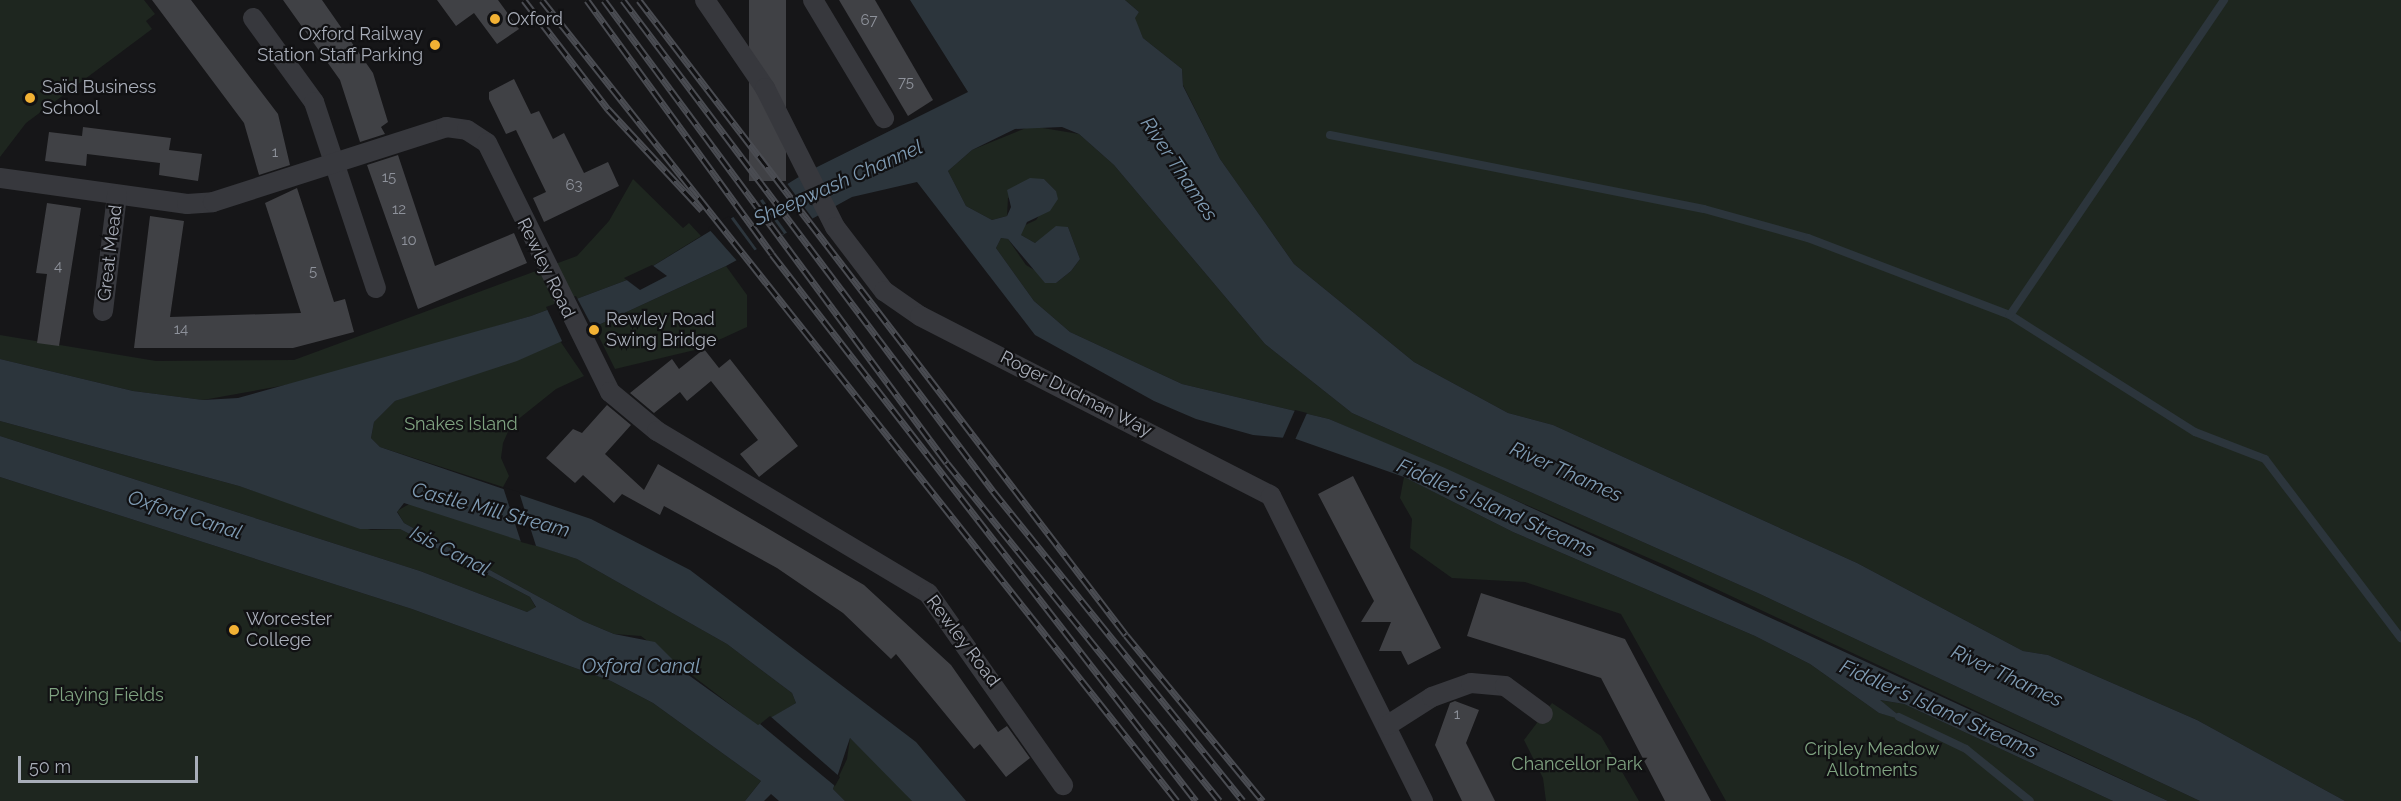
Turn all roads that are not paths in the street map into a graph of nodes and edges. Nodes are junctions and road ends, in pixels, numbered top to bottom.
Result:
1 (705, 0) edge
2 (813, 0) edge
3 (253, 18) dead end
4 (884, 118) dead end
5 (333, 160) junction
6 (0, 178) edge
7 (117, 195) junction
8 (376, 288) dead end
9 (103, 311) dead end
10 (1544, 714) dead end
11 (1388, 724) junction
12 (1063, 785) dead end
13 (1423, 801) edge

1 - 11 street, Roger Dudman Way
2 - 4 street
3 - 5 street
5 - 7 street, Rewley Road
5 - 8 street
5 - 12 street, Rewley Road
6 - 7 street, Rewley Road
7 - 9 street, Great Mead
10 - 11 street
11 - 13 street, Roger Dudman Way

